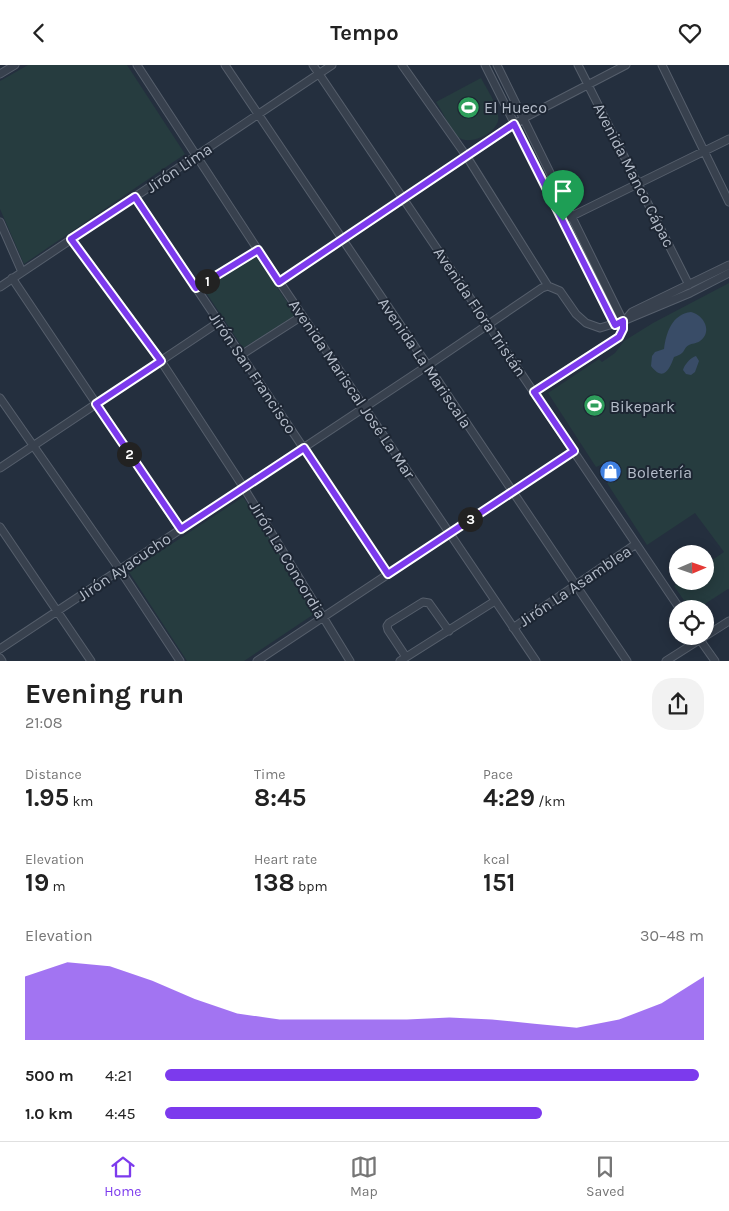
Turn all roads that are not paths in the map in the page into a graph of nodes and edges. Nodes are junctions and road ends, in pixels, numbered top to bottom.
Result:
1 (15, 65) edge
2 (137, 65) edge
3 (225, 65) edge
4 (313, 65) edge
5 (332, 65) edge
6 (402, 65) edge
7 (485, 65) edge
8 (497, 65) edge
9 (578, 65) edge
10 (626, 65) edge
11 (662, 65) edge
12 (0, 74) edge
13 (319, 74) junction
14 (588, 84) junction
15 (258, 115) junction
16 (524, 118) junction
17 (514, 124) junction
18 (729, 139) edge
19 (704, 151) junction
20 (196, 156) junction
21 (467, 157) junction
22 (638, 184) junction
23 (135, 197) junction
24 (404, 199) junction
25 (729, 202) edge
26 (572, 217) junction
27 (563, 221) junction
28 (0, 222) edge
29 (71, 239) junction
30 (342, 240) junction
31 (258, 250) junction
32 (729, 265) edge
33 (22, 272) junction
34 (729, 273) edge
35 (12, 279) junction
36 (279, 282) junction
37 (548, 285) junction
38 (689, 285) junction
39 (0, 286) edge
40 (196, 288) junction
41 (302, 316) junction
42 (623, 321) junction
43 (219, 322) junction
44 (488, 324) junction
45 (615, 325) junction
46 (241, 355) junction
47 (161, 361) junction
48 (427, 366) junction
49 (534, 392) junction
50 (0, 398) edge
51 (96, 404) junction
52 (365, 407) junction
53 (34, 446) junction
54 (304, 448) junction
55 (574, 451) junction
56 (0, 468) edge
57 (244, 487) junction
58 (511, 492) junction
59 (0, 527) edge
60 (181, 529) junction
61 (449, 533) junction
62 (636, 544) junction
63 (120, 570) junction
64 (388, 574) junction
65 (575, 586) junction
66 (674, 600) edge
67 (495, 601) junction
68 (58, 611) junction
69 (322, 617) junction
70 (729, 621) edge
71 (513, 627) junction
72 (714, 630) edge
73 (449, 631) junction
74 (689, 645) edge
75 (704, 645) edge
76 (0, 649) edge
77 (268, 658) edge
78 (403, 659) edge
79 (91, 661) edge
80 (180, 661) edge
81 (257, 661) edge
82 (350, 661) edge
83 (536, 661) edge
84 (627, 661) edge
85 (666, 661) edge
86 (715, 661) edge

1 - 12 street
2 - 20 street, Avenida Mariscal José La Mar
3 - 15 street, Avenida La Mariscala
4 - 13 street, Avenida Flora Tristán
5 - 13 street, Jirón Lima
6 - 21 street
7 - 17 street
8 - 16 street
9 - 14 street, Avenida Manco Cápac
10 - 14 street
11 - 19 street
13 - 15 street, Jirón Lima
13 - 24 street, Avenida Flora Tristán
14 - 16 street
14 - 22 street, Avenida Manco Cápac
15 - 20 street, Jirón Lima
15 - 30 street, Avenida La Mariscala
16 - 17 street
16 - 26 street
17 - 21 street
17 - 27 street
18 - 19 street
19 - 22 street
19 - 25 street
20 - 23 street, Jirón Lima
20 - 31 street, Avenida Mariscal José La Mar
21 - 24 street
21 - 37 street
22 - 26 street
22 - 38 street, Avenida Manco Cápac
23 - 29 street, Jirón Lima
23 - 40 street, Jirón San Francisco
24 - 30 street
24 - 44 street, Avenida Flora Tristán
26 - 27 street
26 - 42 street
27 - 45 street
28 - 33 street
29 - 33 street, Jirón Lima
29 - 47 street, Jirón La Concordia
30 - 36 street
30 - 48 street, Avenida La Mariscala
31 - 36 street, Avenida Mariscal José La Mar
31 - 40 street
32 - 38 street
33 - 35 street, Jirón Lima
34 - 42 street
35 - 39 street, Jirón Lima
35 - 51 street
36 - 41 street, Avenida Mariscal José La Mar
37 - 44 street, Jirón Ayacucho
37 - 45 street
38 - 42 street
40 - 43 street, Jirón San Francisco
41 - 46 street
41 - 52 street, Avenida Mariscal José La Mar
42 - 45 street
42 - 49 street
43 - 46 street, Jirón San Francisco
43 - 47 street
44 - 48 street, Jirón Ayacucho
44 - 49 street, Avenida Flora Tristán
46 - 54 street, Jirón San Francisco
47 - 51 street
47 - 57 street, Jirón La Concordia
48 - 52 street, Jirón Ayacucho
48 - 58 street, Avenida La Mariscala
49 - 55 street, Avenida Flora Tristán
50 - 53 street
51 - 53 street
51 - 60 street
52 - 54 street, Jirón Ayacucho
52 - 61 street, Avenida Mariscal José La Mar
53 - 56 street
53 - 63 street
54 - 57 street, Jirón Ayacucho
54 - 64 street, Jirón San Francisco
55 - 58 street
55 - 62 street, Avenida Flora Tristán
57 - 60 street, Jirón Ayacucho
57 - 69 street, Jirón La Concordia
58 - 61 street
58 - 65 street, Avenida La Mariscala
59 - 68 street
60 - 63 street, Jirón Ayacucho
61 - 64 street
61 - 67 street, Avenida Mariscal José La Mar
62 - 65 street, Jirón La Asamblea
62 - 66 street, Avenida Flora Tristán
63 - 68 street, Jirón Ayacucho
63 - 80 street
64 - 69 street
65 - 71 street, Jirón La Asamblea
65 - 84 street, Avenida La Mariscala
67 - 71 street, Avenida Mariscal José La Mar
67 - 73 street
68 - 76 street, Jirón Ayacucho
68 - 79 street
69 - 77 street
69 - 82 street, Jirón La Concordia
70 - 72 street
71 - 83 street, Avenida Mariscal José La Mar
73 - 78 street
73 - 78 street
74 - 85 street
75 - 86 street
77 - 81 street

